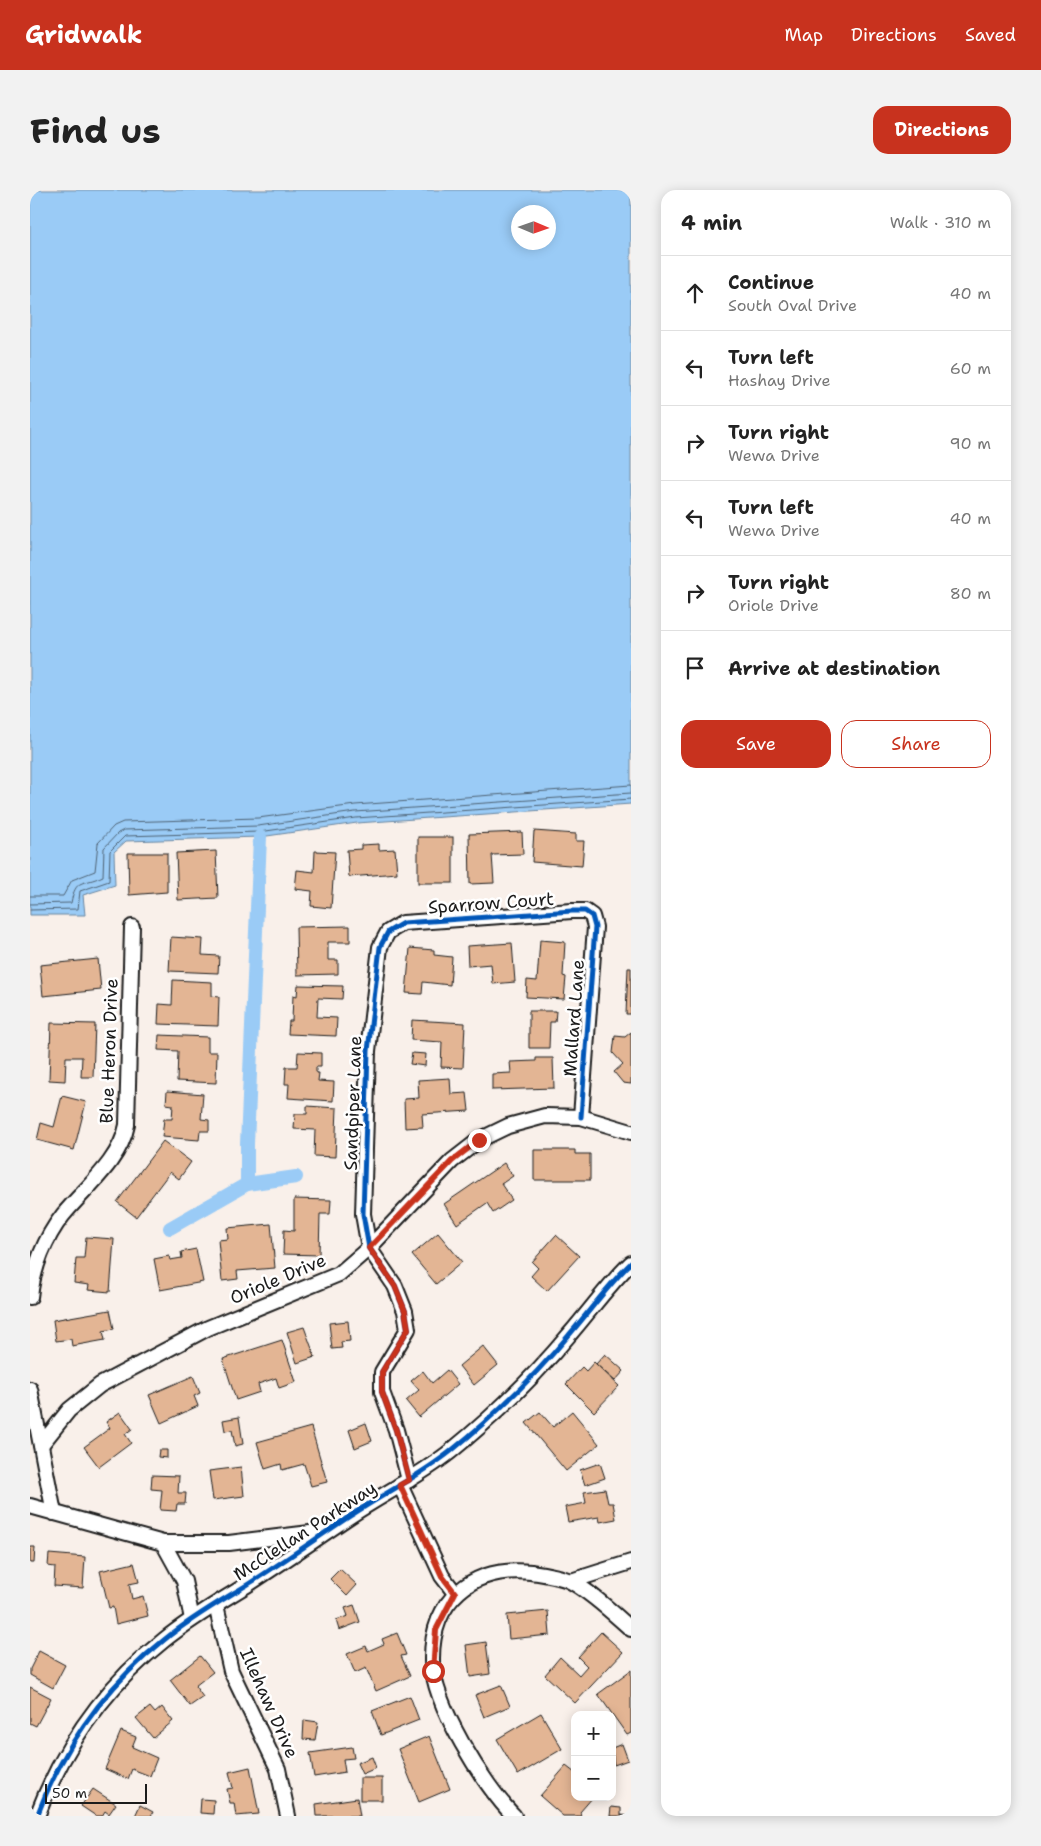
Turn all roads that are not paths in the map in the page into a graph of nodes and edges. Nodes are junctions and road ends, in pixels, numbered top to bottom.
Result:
1 (594, 921) joint
2 (132, 927) dead end
3 (388, 932) joint
4 (581, 1117) junction
5 (631, 1132) edge
6 (369, 1248) junction
7 (631, 1263) edge
8 (30, 1297) edge
9 (30, 1390) edge
10 (41, 1445) junction
11 (404, 1482) junction
12 (30, 1506) edge
13 (54, 1513) junction
14 (329, 1531) junction
15 (163, 1543) junction
16 (631, 1562) edge
17 (571, 1581) junction
18 (455, 1593) junction
19 (216, 1605) junction
20 (192, 1619) junction
21 (631, 1629) edge
22 (37, 1816) edge
23 (288, 1816) edge
24 (514, 1816) edge

1 - 3 street, Sparrow Court
1 - 4 street, Mallard Lane
2 - 8 street, Blue Heron Drive
3 - 6 street, Sandpiper Lane
4 - 5 street, Oriole Drive
4 - 6 street, Oriole Drive
6 - 10 street, Oriole Drive
6 - 11 street
7 - 11 street, McClellan Parkway
9 - 10 street
10 - 13 street
11 - 14 street, McClellan Parkway
11 - 18 street
12 - 13 street
13 - 15 street
14 - 15 street
14 - 19 street, McClellan Parkway
15 - 20 street
16 - 17 street
17 - 18 street
17 - 21 street
18 - 24 street
19 - 20 street, McClellan Parkway
19 - 23 street, Illehaw Drive
20 - 22 street, McClellan Parkway

